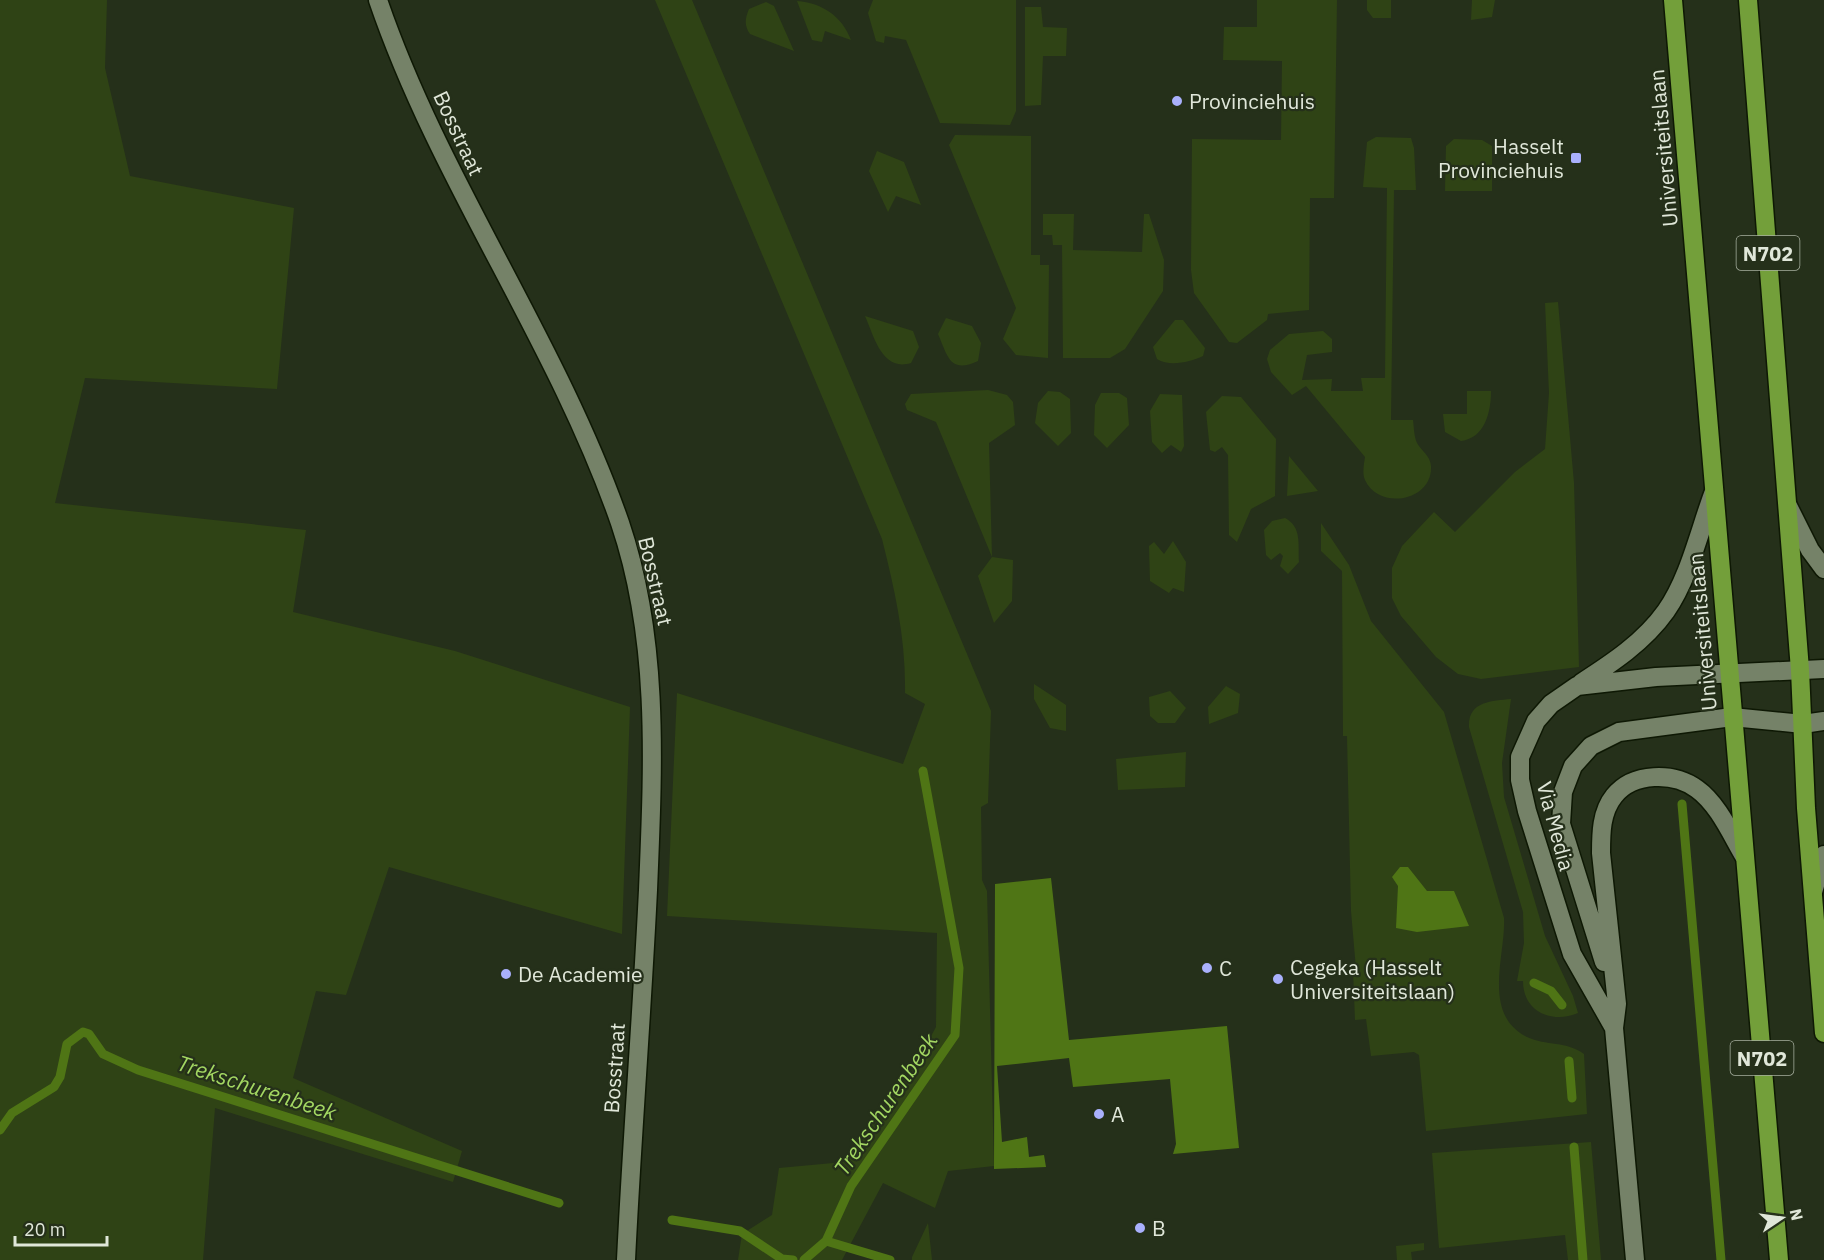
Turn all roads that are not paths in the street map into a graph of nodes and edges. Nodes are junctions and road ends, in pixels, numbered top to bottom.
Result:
1 (378, 0) edge
2 (1673, 0) edge
3 (1748, 0) edge
4 (1713, 494) junction
5 (1788, 505) junction
6 (1824, 569) edge
7 (1824, 669) edge
8 (1800, 670) junction
9 (1729, 673) junction
10 (1577, 686) junction
11 (1732, 717) junction
12 (1824, 721) edge
13 (1803, 724) junction
14 (1824, 855) edge
15 (1744, 856) junction
16 (1812, 893) junction
17 (1617, 1004) junction
18 (1614, 1028) junction
19 (1824, 1033) edge
20 (626, 1260) edge
21 (1635, 1260) edge
22 (1779, 1260) edge

1 - 20 street, Bosstraat
2 - 4 highway, Universiteitslaan / N702
3 - 5 highway, N702
4 - 9 highway, Universiteitslaan / N702
4 - 10 street
5 - 6 street
5 - 8 highway, N702
7 - 8 street, Via Media
8 - 9 street, Via Media
8 - 13 highway, N702
9 - 10 street, Via Media
9 - 11 highway, Universiteitslaan / N702
10 - 18 street, Via Media
11 - 13 street, Via Media
11 - 15 highway, Universiteitslaan / N702
11 - 17 street, Via Media
12 - 13 street, Via Media
13 - 16 highway, N702
14 - 16 street
15 - 17 street, Via Media
15 - 22 highway, Universiteitslaan / N702
16 - 19 highway, N702
17 - 18 street, Via Media
18 - 21 street, Via Media

